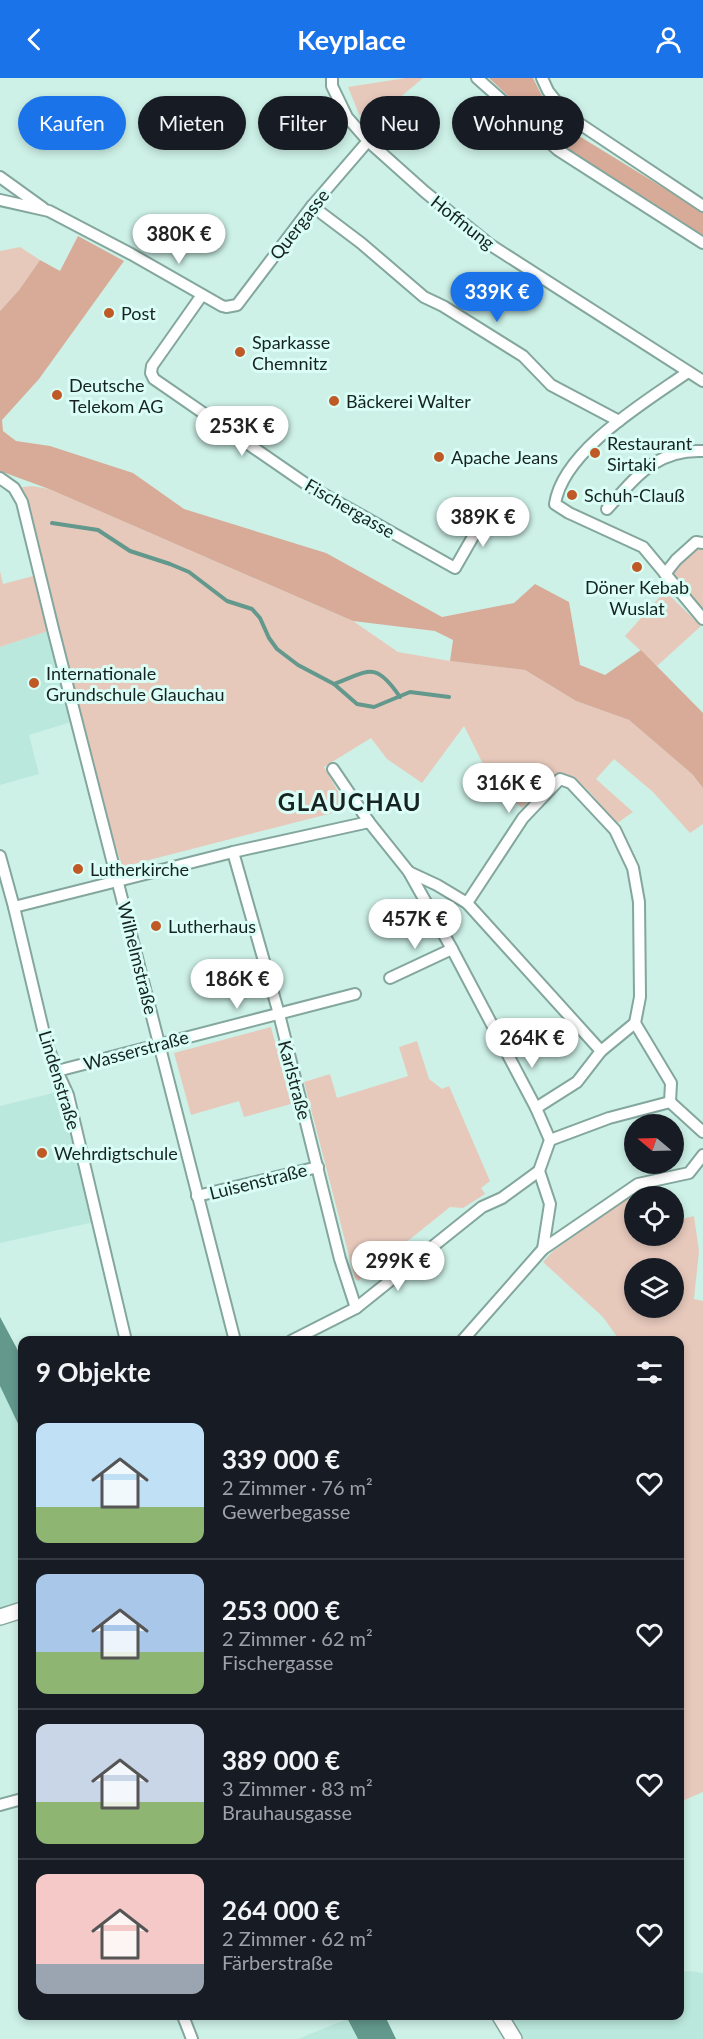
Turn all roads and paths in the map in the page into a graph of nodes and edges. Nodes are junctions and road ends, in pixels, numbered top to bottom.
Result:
1 (332, 78) edge
2 (477, 78) edge
3 (542, 78) edge
4 (360, 132) edge
5 (360, 150) edge
6 (378, 150) edge
7 (0, 177) edge
8 (0, 200) edge
9 (312, 206) junction
10 (703, 206) edge
11 (49, 211) junction
12 (703, 243) edge
13 (202, 294) junction
14 (688, 372) junction
15 (703, 381) edge
16 (619, 421) junction
17 (703, 451) edge
18 (0, 478) edge
19 (607, 509) dead end
20 (486, 514) dead end
21 (703, 543) edge
22 (665, 574) junction
23 (703, 619) edge
24 (333, 769) dead end
25 (369, 822) junction
26 (233, 852) junction
27 (0, 856) edge
28 (409, 872) junction
29 (118, 881) junction
30 (467, 903) junction
31 (14, 907) junction
32 (452, 949) junction
33 (390, 978) dead end
34 (355, 994) dead end
35 (279, 1014) junction
36 (635, 1023) junction
37 (159, 1043) junction
38 (601, 1051) junction
39 (57, 1071) junction
40 (670, 1102) junction
41 (537, 1108) junction
42 (703, 1132) edge
43 (550, 1140) junction
44 (703, 1155) edge
45 (318, 1167) junction
46 (539, 1171) junction
47 (197, 1196) junction
48 (543, 1249) junction
49 (356, 1308) junction
50 (125, 1336) edge
51 (235, 1336) edge
52 (301, 1336) edge
53 (466, 1336) edge
54 (18, 1611) edge
55 (0, 1617) edge
56 (18, 1800) edge
57 (0, 1805) edge
58 (185, 2020) edge
59 (502, 2020) edge
60 (192, 2039) edge
61 (514, 2039) edge

1 - 4 street, Hoffnung
2 - 12 street
3 - 10 street
5 - 9 street, Quergasse
6 - 14 street, Hoffnung
7 - 11 street
8 - 11 street
9 - 13 street, Quergasse
9 - 16 street
11 - 13 street
13 - 20 street, Fischergasse
14 - 15 street, Hoffnung
14 - 16 street
16 - 22 street
17 - 19 street
18 - 29 street, Wilhelmstraße
21 - 22 street
22 - 23 street
24 - 25 street
25 - 26 street
25 - 28 street
26 - 29 street
26 - 35 street, Karlstraße
27 - 31 street, Lindenstraße
28 - 30 street
28 - 32 street
29 - 31 street
29 - 37 street, Wilhelmstraße
30 - 36 street
30 - 38 street
31 - 39 street, Lindenstraße
32 - 33 street
32 - 41 street
34 - 35 street, Wasserstraße
35 - 37 street, Wasserstraße
35 - 45 street, Karlstraße
36 - 38 street
36 - 40 street
37 - 39 street, Wasserstraße
37 - 47 street, Wilhelmstraße
38 - 41 street
39 - 50 street, Lindenstraße
40 - 42 street
40 - 43 street
41 - 43 street
43 - 46 street
44 - 48 street
45 - 47 street, Luisenstraße
45 - 49 street, Karlstraße
46 - 48 street
46 - 49 street
47 - 51 street, Wilhelmstraße
48 - 53 street
49 - 52 street
54 - 55 street
56 - 57 street
58 - 60 street
59 - 61 street

